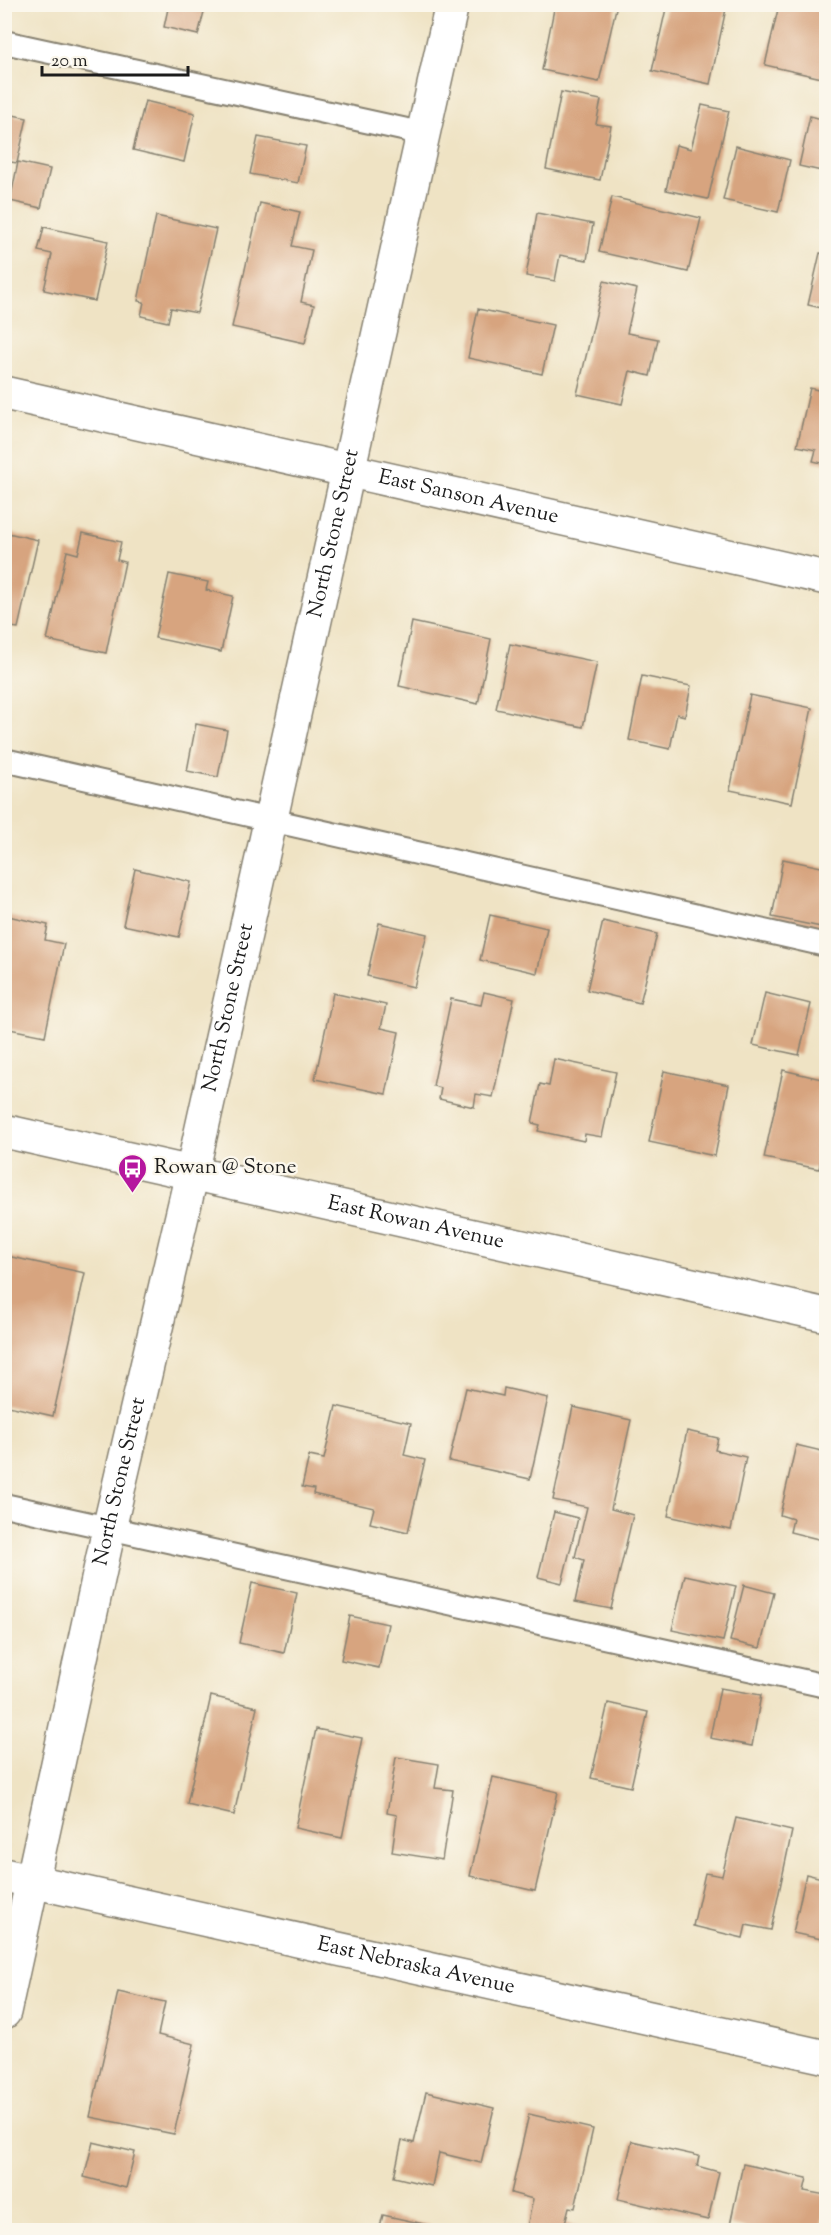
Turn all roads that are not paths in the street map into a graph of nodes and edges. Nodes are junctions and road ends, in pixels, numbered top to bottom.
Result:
1 (452, 4) edge
2 (4, 42) edge
3 (425, 134) junction
4 (4, 393) edge
5 (348, 471) junction
6 (826, 578) edge
7 (4, 760) edge
8 (270, 819) junction
9 (826, 945) edge
10 (4, 1131) edge
11 (192, 1173) junction
12 (826, 1315) edge
13 (4, 1505) edge
14 (109, 1529) junction
15 (826, 1686) edge
16 (19, 1878) edge
17 (4, 2012) edge
18 (826, 2057) edge

1 - 3 street, North Stone Street
2 - 3 lane
3 - 5 street, North Stone Street
4 - 5 street, East Sanson Avenue
5 - 6 street, East Sanson Avenue
5 - 8 street, North Stone Street
7 - 8 lane
8 - 9 lane
8 - 11 street, North Stone Street
10 - 11 street, East Rowan Avenue
11 - 12 street, East Rowan Avenue
11 - 14 street, North Stone Street
13 - 14 lane
14 - 15 lane
14 - 16 street, North Stone Street
16 - 17 street, North Stone Street
16 - 18 street, East Nebraska Avenue

